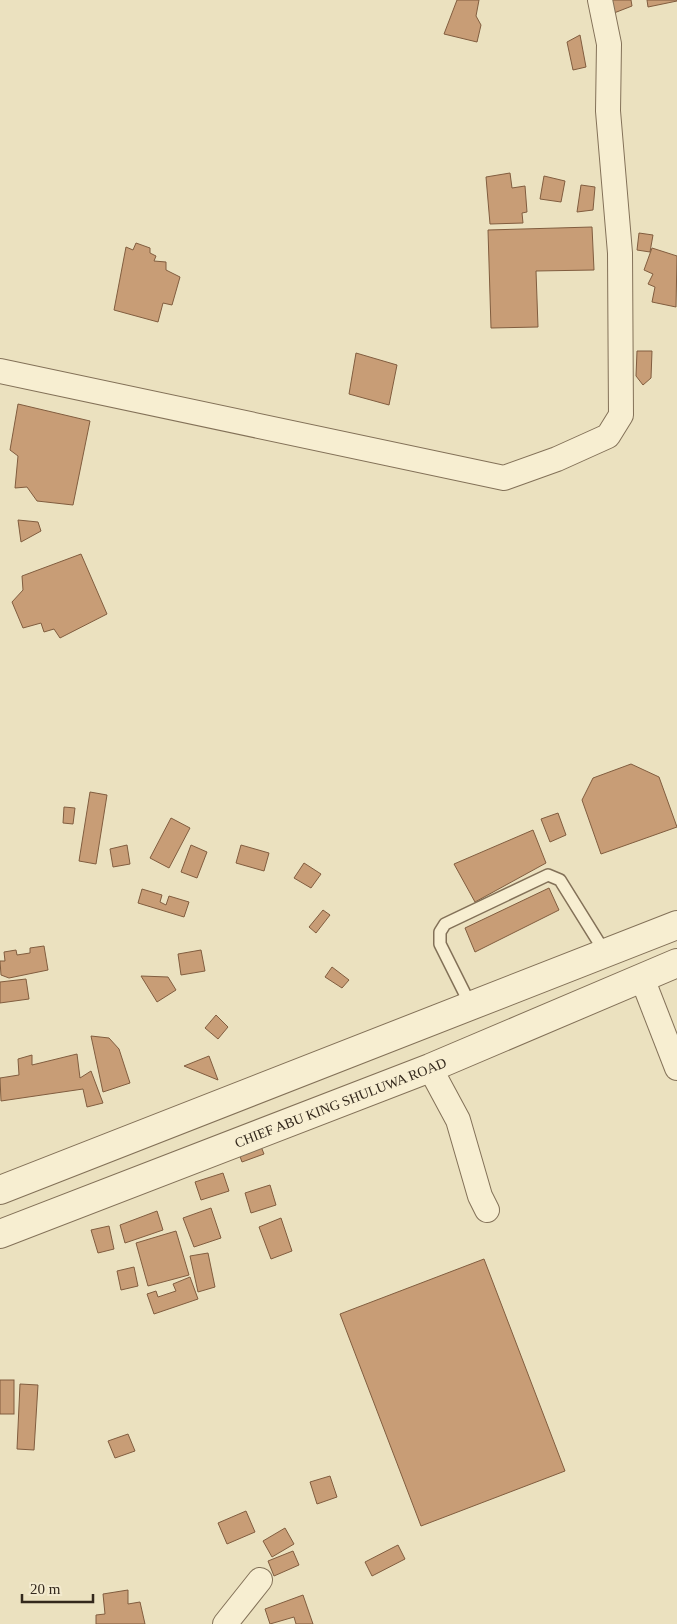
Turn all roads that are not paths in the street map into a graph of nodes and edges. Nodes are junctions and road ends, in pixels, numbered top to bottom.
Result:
1 (600, 0) edge
2 (0, 371) edge
3 (677, 925) edge
4 (606, 954) junction
5 (677, 963) edge
6 (642, 978) junction
7 (472, 1006) junction
8 (430, 1068) junction
9 (677, 1068) edge
10 (0, 1190) edge
11 (487, 1210) dead end
12 (0, 1234) edge
13 (260, 1580) dead end
14 (225, 1624) edge

1 - 2 street
3 - 4 street
4 - 7 street
4 - 7 lane
5 - 6 street, CHIEF ABU KING SHULUWA ROAD
6 - 8 street, CHIEF ABU KING SHULUWA ROAD
6 - 9 street
7 - 10 street
8 - 11 street
8 - 12 street, CHIEF ABU KING SHULUWA ROAD
13 - 14 street

